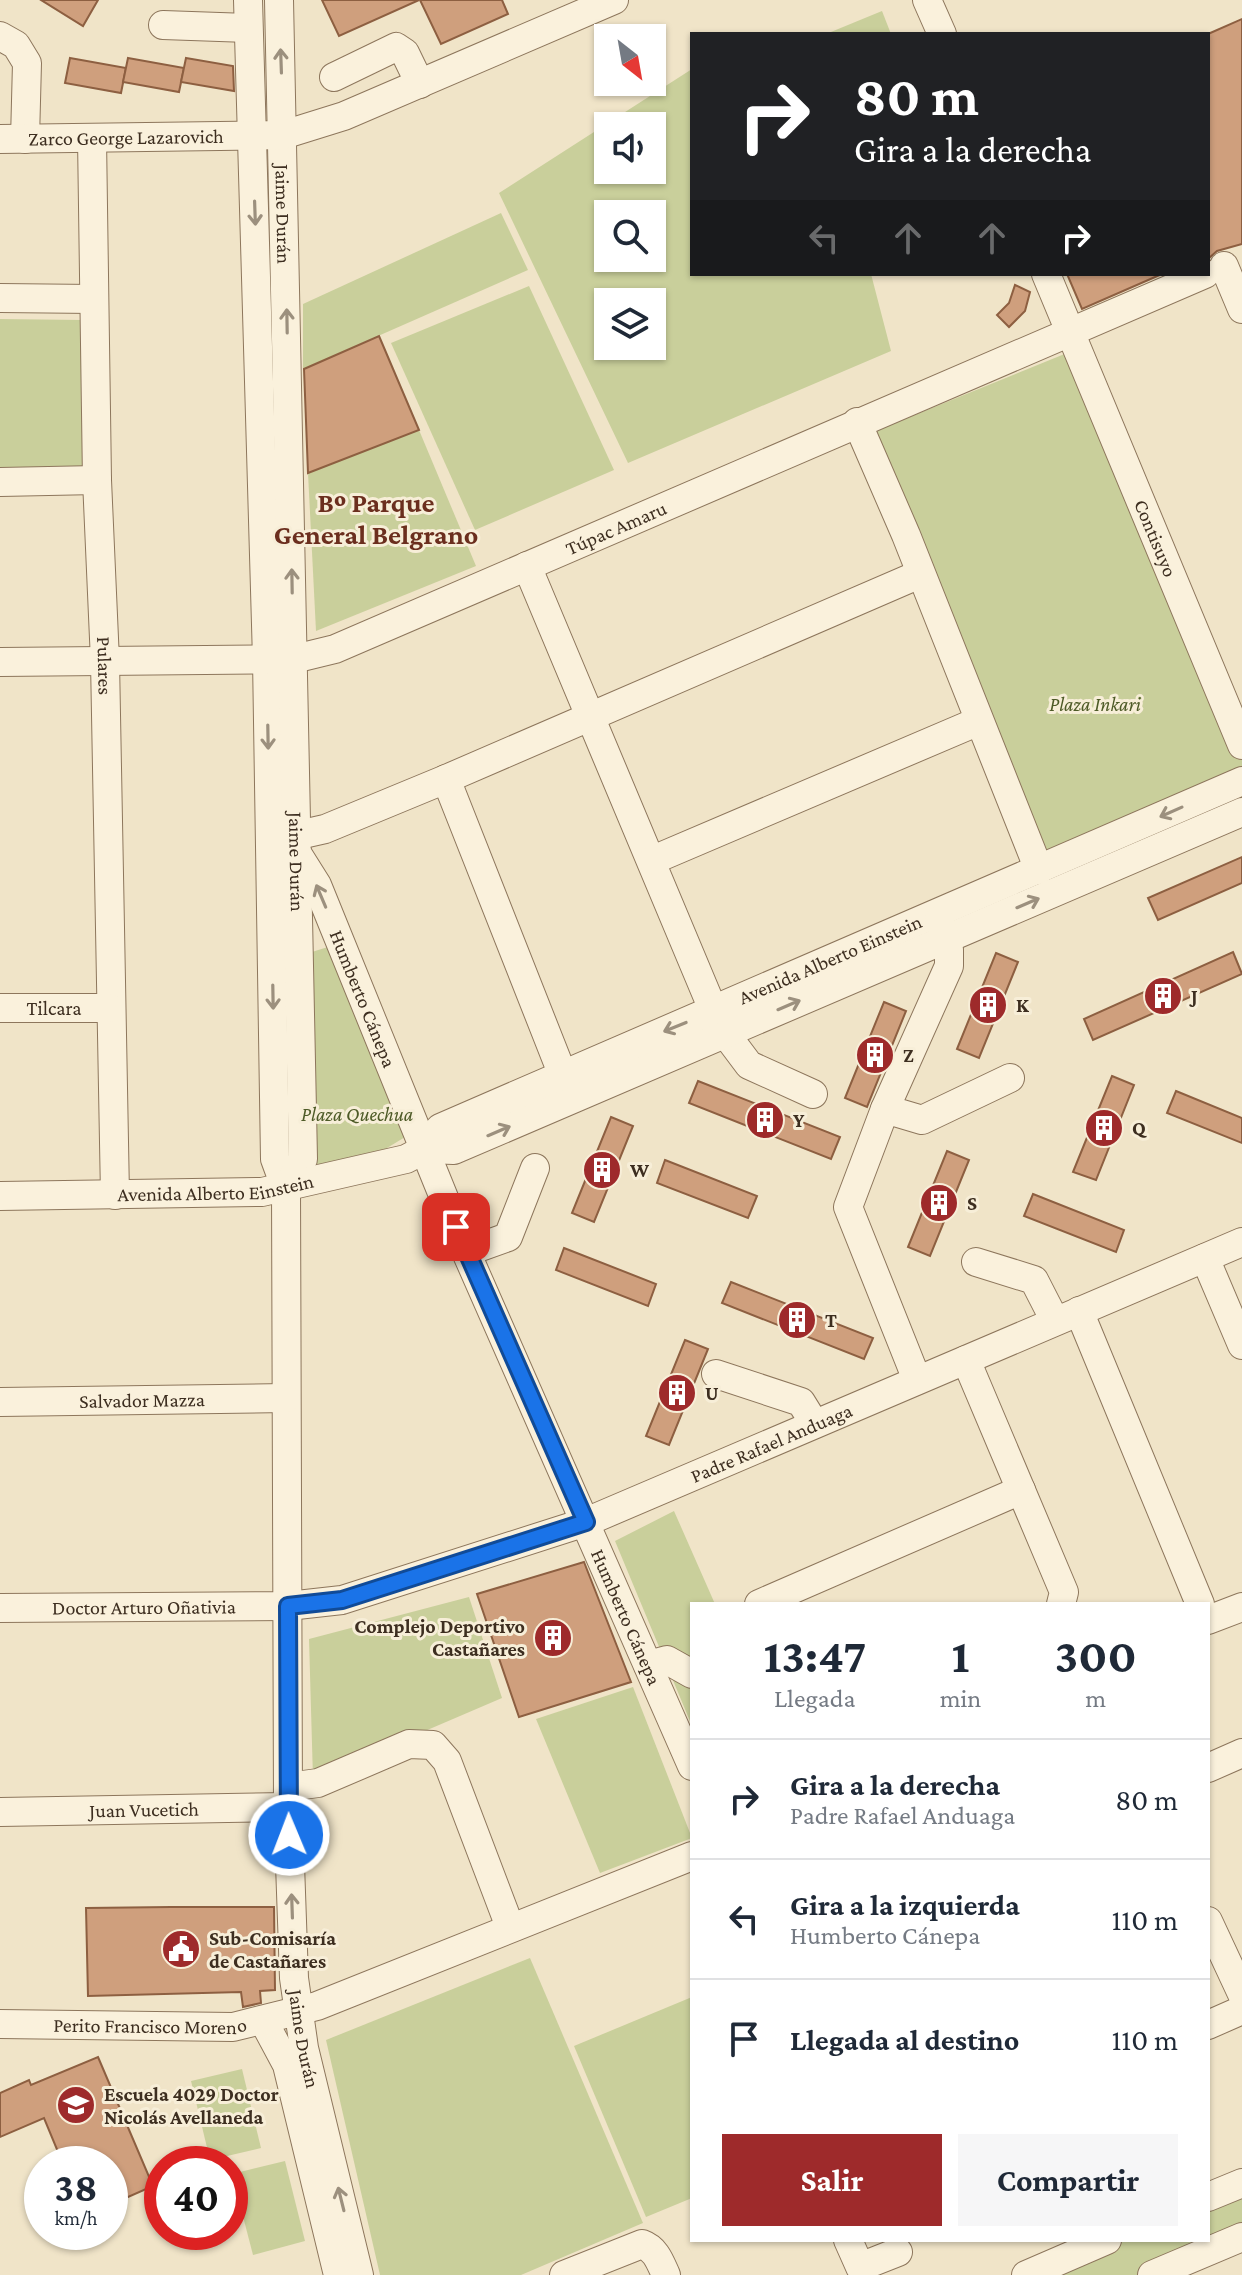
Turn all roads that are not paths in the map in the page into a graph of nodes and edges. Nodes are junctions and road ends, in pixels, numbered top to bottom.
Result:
1 (248, 0) edge
2 (279, 0) edge
3 (614, 0) edge
4 (927, 0) edge
5 (163, 25) dead end
6 (248, 28) junction
7 (941, 32) edge
8 (0, 36) edge
9 (334, 77) dead end
10 (420, 84) junction
11 (253, 135) junction
12 (283, 135) junction
13 (92, 138) junction
14 (13, 139) edge
15 (1220, 268) edge
16 (1047, 276) edge
17 (1201, 276) edge
18 (0, 298) edge
19 (94, 299) junction
20 (1242, 309) edge
21 (1070, 331) junction
22 (857, 422) junction
23 (97, 480) junction
24 (0, 482) edge
25 (527, 566) junction
26 (920, 574) junction
27 (280, 659) junction
28 (105, 661) junction
29 (0, 662) edge
30 (592, 718) junction
31 (979, 721) junction
32 (1242, 745) edge
33 (446, 779) junction
34 (1242, 781) edge
35 (1239, 819) edge
36 (295, 843) junction
37 (653, 860) junction
38 (1039, 870) junction
39 (941, 926) junction
40 (0, 1008) edge
41 (109, 1008) junction
42 (719, 1022) junction
43 (562, 1073) junction
44 (1010, 1078) dead end
45 (813, 1094) dead end
46 (885, 1109) junction
47 (425, 1149) junction
48 (535, 1168) dead end
49 (286, 1189) junction
50 (115, 1195) junction
51 (0, 1196) edge
52 (1242, 1242) edge
53 (466, 1252) junction
54 (1205, 1258) junction
55 (976, 1262) dead end
56 (1067, 1316) junction
57 (1242, 1345) edge
58 (966, 1360) junction
59 (716, 1374) dead end
60 (917, 1380) junction
61 (286, 1398) junction
62 (0, 1402) edge
63 (814, 1423) junction
64 (1021, 1490) junction
65 (586, 1522) junction
66 (764, 1602) edge
67 (1062, 1602) edge
68 (1199, 1602) edge
69 (288, 1606) junction
70 (1242, 1607) edge
71 (0, 1608) edge
72 (1210, 1619) edge
73 (648, 1665) junction
74 (690, 1673) edge
75 (1242, 1753) edge
76 (690, 1761) edge
77 (1210, 1767) edge
78 (288, 1797) junction
79 (0, 1812) edge
80 (690, 1857) edge
81 (1210, 1925) edge
82 (510, 1927) junction
83 (1242, 1994) edge
84 (1242, 2010) edge
85 (297, 2012) junction
86 (264, 2022) junction
87 (0, 2024) edge
88 (1210, 2024) edge
89 (1242, 2183) edge
90 (1210, 2196) edge
91 (1242, 2237) edge
92 (849, 2242) edge
93 (1097, 2242) edge
94 (1058, 2250) edge
95 (900, 2256) edge
96 (338, 2275) edge
97 (359, 2275) edge
98 (564, 2275) edge
99 (666, 2275) edge
100 (1026, 2275) edge
101 (1152, 2275) edge

1 - 6 street
12 -> 2 street, Jaime Durán
3 - 10 street
4 - 7 street
5 - 6 street
6 - 11 street
8 - 14 street
9 - 10 street
10 - 12 street, Zarco George Lazarovich
11 - 12 street, Zarco George Lazarovich
11 - 13 street, Zarco George Lazarovich
11 -> 27 street
27 -> 12 street, Jaime Durán
13 - 14 street, Zarco George Lazarovich
13 - 19 street, Pulares
15 - 20 street
16 - 21 street, Contisuyo
17 - 21 street, Túpac Amaru
18 - 19 street
19 - 23 street, Pulares
21 - 22 street, Túpac Amaru
21 - 32 street, Contisuyo
22 - 25 street, Túpac Amaru
22 - 26 street
23 - 24 street
23 - 28 street, Pulares
25 - 27 street, Túpac Amaru
25 - 30 street
26 - 30 street
26 - 31 street
27 - 28 street, Túpac Amaru
27 - 36 street, Jaime Durán
27 -> 49 street, Jaime Durán
28 - 29 street, Túpac Amaru
28 - 41 street, Pulares
30 - 33 street
30 - 37 street
31 - 37 street
31 - 38 street
33 - 36 street
33 - 43 street
34 -> 38 street, Avenida Alberto Einstein
39 -> 35 street, Avenida Alberto Einstein
47 -> 36 street, Humberto Cánepa
36 - 49 street, Jaime Durán
37 - 42 street
38 - 39 street, Avenida Alberto Einstein
39 - 42 street, Avenida Alberto Einstein
39 - 46 street
40 - 41 street, Tilcara
41 - 50 street, Pulares
42 -> 43 street, Avenida Alberto Einstein
42 - 45 street
47 -> 42 street, Avenida Alberto Einstein
43 - 47 street, Avenida Alberto Einstein
44 - 46 street
46 - 60 street
47 - 49 street, Avenida Alberto Einstein
47 - 53 street, Humberto Cánepa
48 - 53 street
49 - 50 street, Avenida Alberto Einstein
49 - 61 street, Jaime Durán
50 - 51 street, Avenida Alberto Einstein
52 - 54 street, Padre Rafael Anduaga
53 - 65 street, Humberto Cánepa
54 - 56 street, Padre Rafael Anduaga
54 - 57 street
55 - 56 street
56 - 58 street, Padre Rafael Anduaga
56 - 68 street
58 - 60 street, Padre Rafael Anduaga
58 - 64 street
59 - 63 street
60 - 63 street, Padre Rafael Anduaga
61 - 62 street, Salvador Mazza
61 - 69 street, Jaime Durán
63 - 65 street, Padre Rafael Anduaga
64 - 66 street
64 - 67 street
65 - 69 street, Padre Rafael Anduaga
65 - 73 street, Humberto Cánepa
69 - 71 street, Doctor Arturo Oñativia
69 - 78 street, Jaime Durán
70 - 72 street
73 - 74 street
73 - 76 street, Humberto Cánepa
75 - 77 street
78 - 79 street, Juan Vucetich
78 - 82 street, Juan Vucetich
85 -> 78 street, Jaime Durán
80 - 82 street, Perito Francisco Moreno
81 - 83 street
82 - 85 street, Perito Francisco Moreno
84 - 88 street
85 - 86 street, Perito Francisco Moreno
97 -> 85 street, Jaime Durán
86 - 87 street, Perito Francisco Moreno
86 - 96 street, Jaime Durán
89 - 90 street
91 - 101 street
92 - 95 street
93 - 94 street
94 - 100 street
98 - 99 street

